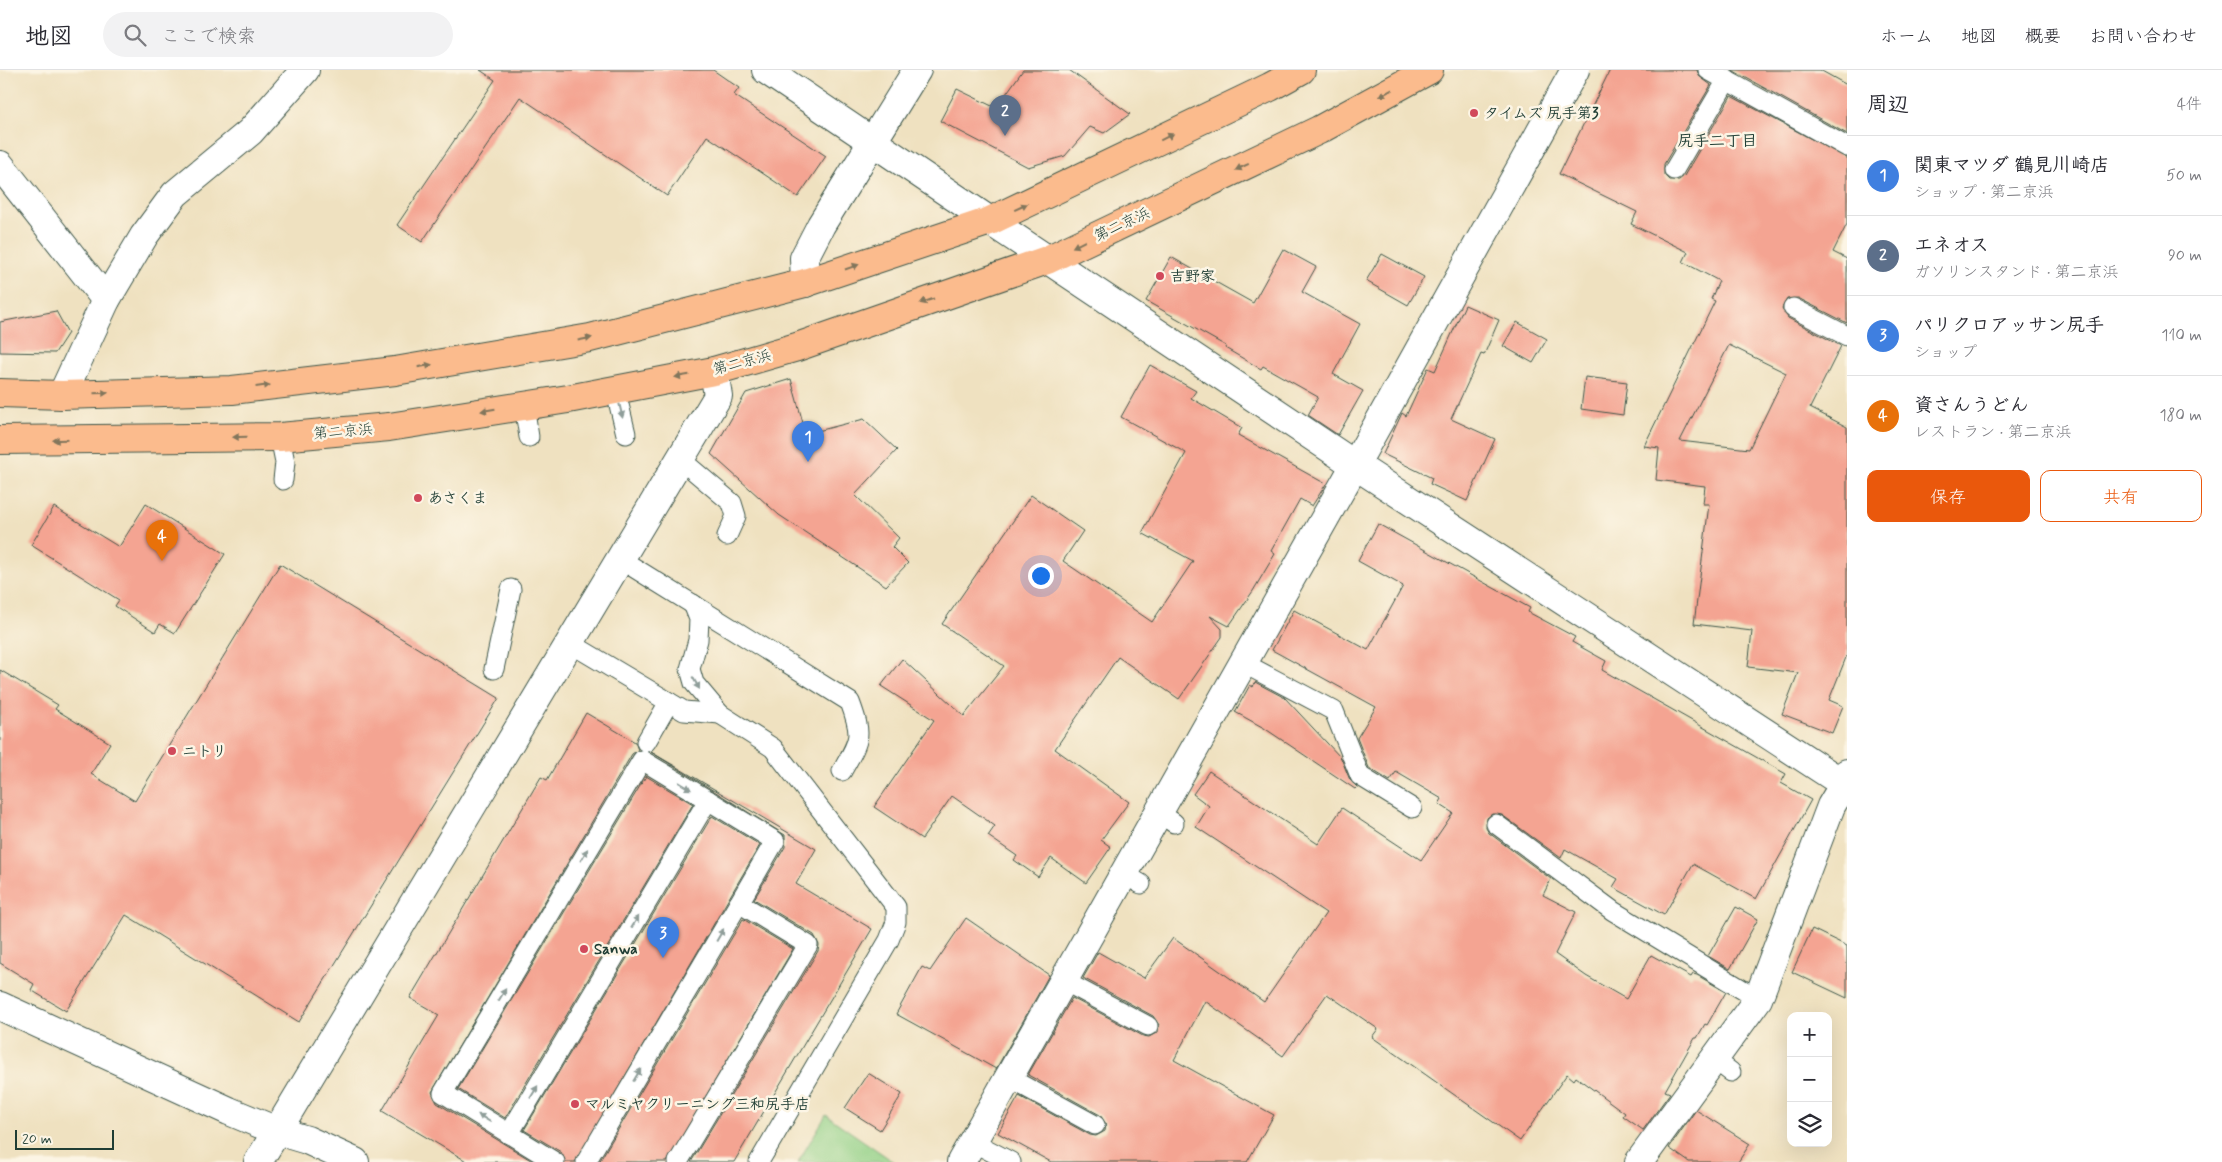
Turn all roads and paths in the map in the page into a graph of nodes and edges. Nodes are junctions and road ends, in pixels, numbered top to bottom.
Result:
1 (305, 70) edge
2 (766, 70) edge
3 (917, 70) edge
4 (1301, 70) edge
5 (1429, 70) edge
6 (1575, 70) edge
7 (1708, 70) edge
8 (1727, 80) junction
9 (874, 142) junction
10 (1847, 147) edge
11 (0, 165) edge
12 (1674, 170) dead end
13 (990, 221) junction
14 (1046, 260) junction
15 (806, 283) junction
16 (106, 300) junction
17 (1793, 308) dead end
18 (1847, 336) edge
19 (714, 370) junction
20 (616, 388) junction
21 (0, 392) edge
22 (62, 395) junction
23 (524, 404) junction
24 (626, 434) dead end
25 (280, 437) junction
26 (529, 437) dead end
27 (0, 440) edge
28 (680, 459) junction
29 (1355, 465) junction
30 (283, 480) dead end
31 (726, 536) dead end
32 (620, 559) junction
33 (511, 590) dead end
34 (693, 604) junction
35 (736, 631) junction
36 (698, 640) junction
37 (570, 643) junction
38 (1243, 663) junction
39 (494, 669) dead end
40 (669, 702) junction
41 (720, 714) junction
42 (646, 742) dead end
43 (842, 771) dead end
44 (1846, 781) edge
45 (708, 800) junction
46 (1412, 808) dead end
47 (1496, 824) dead end
48 (739, 903) junction
49 (1064, 981) junction
50 (1758, 999) junction
51 (0, 1006) edge
52 (1148, 1026) dead end
53 (1009, 1078) junction
54 (1095, 1124) dead end
55 (277, 1130) junction
56 (509, 1134) junction
57 (967, 1152) edge
58 (258, 1162) edge
59 (355, 1162) edge
60 (556, 1162) edge
61 (586, 1162) edge
62 (678, 1162) edge
63 (759, 1162) edge
64 (1011, 1162) edge
65 (1638, 1162) edge

1 - 16 street
2 - 9 street
3 - 9 street
13 -> 4 highway
5 -> 14 highway, 第二京浜
6 - 29 street
7 - 8 lane
8 - 10 lane
8 - 12 lane
9 - 13 street
9 - 15 street
11 - 16 street
13 - 14 street
15 -> 13 highway
14 -> 19 highway, 第二京浜
14 - 29 street
22 -> 15 highway
16 - 22 street
17 - 18 lane
19 -> 20 highway, 第二京浜
19 - 28 street
20 - 23 highway, 第二京浜
20 -> 24 lane
21 - 22 highway
23 -> 25 highway, 第二京浜
23 - 26 lane
25 -> 27 highway, 第二京浜
25 - 30 lane
28 - 31 lane
28 - 32 street
29 - 38 street
29 - 44 street
32 - 34 lane
32 - 37 street
33 - 39 lane
34 - 35 lane
34 - 36 lane
35 - 36 lane
35 - 43 lane
36 -> 41 lane
37 - 40 lane
37 - 55 street
38 - 46 lane
38 - 49 street
40 - 41 lane
40 - 42 lane
41 - 63 lane
44 - 50 street
45 - 48 lane
56 -> 45 lane
56 -> 45 lane
47 - 50 lane
61 -> 48 lane
48 - 62 lane
49 - 52 lane
49 - 53 street
50 - 65 street
51 - 55 street
53 - 54 lane
53 - 57 street
55 - 58 street
55 - 59 street
56 - 60 lane
57 - 64 lane

